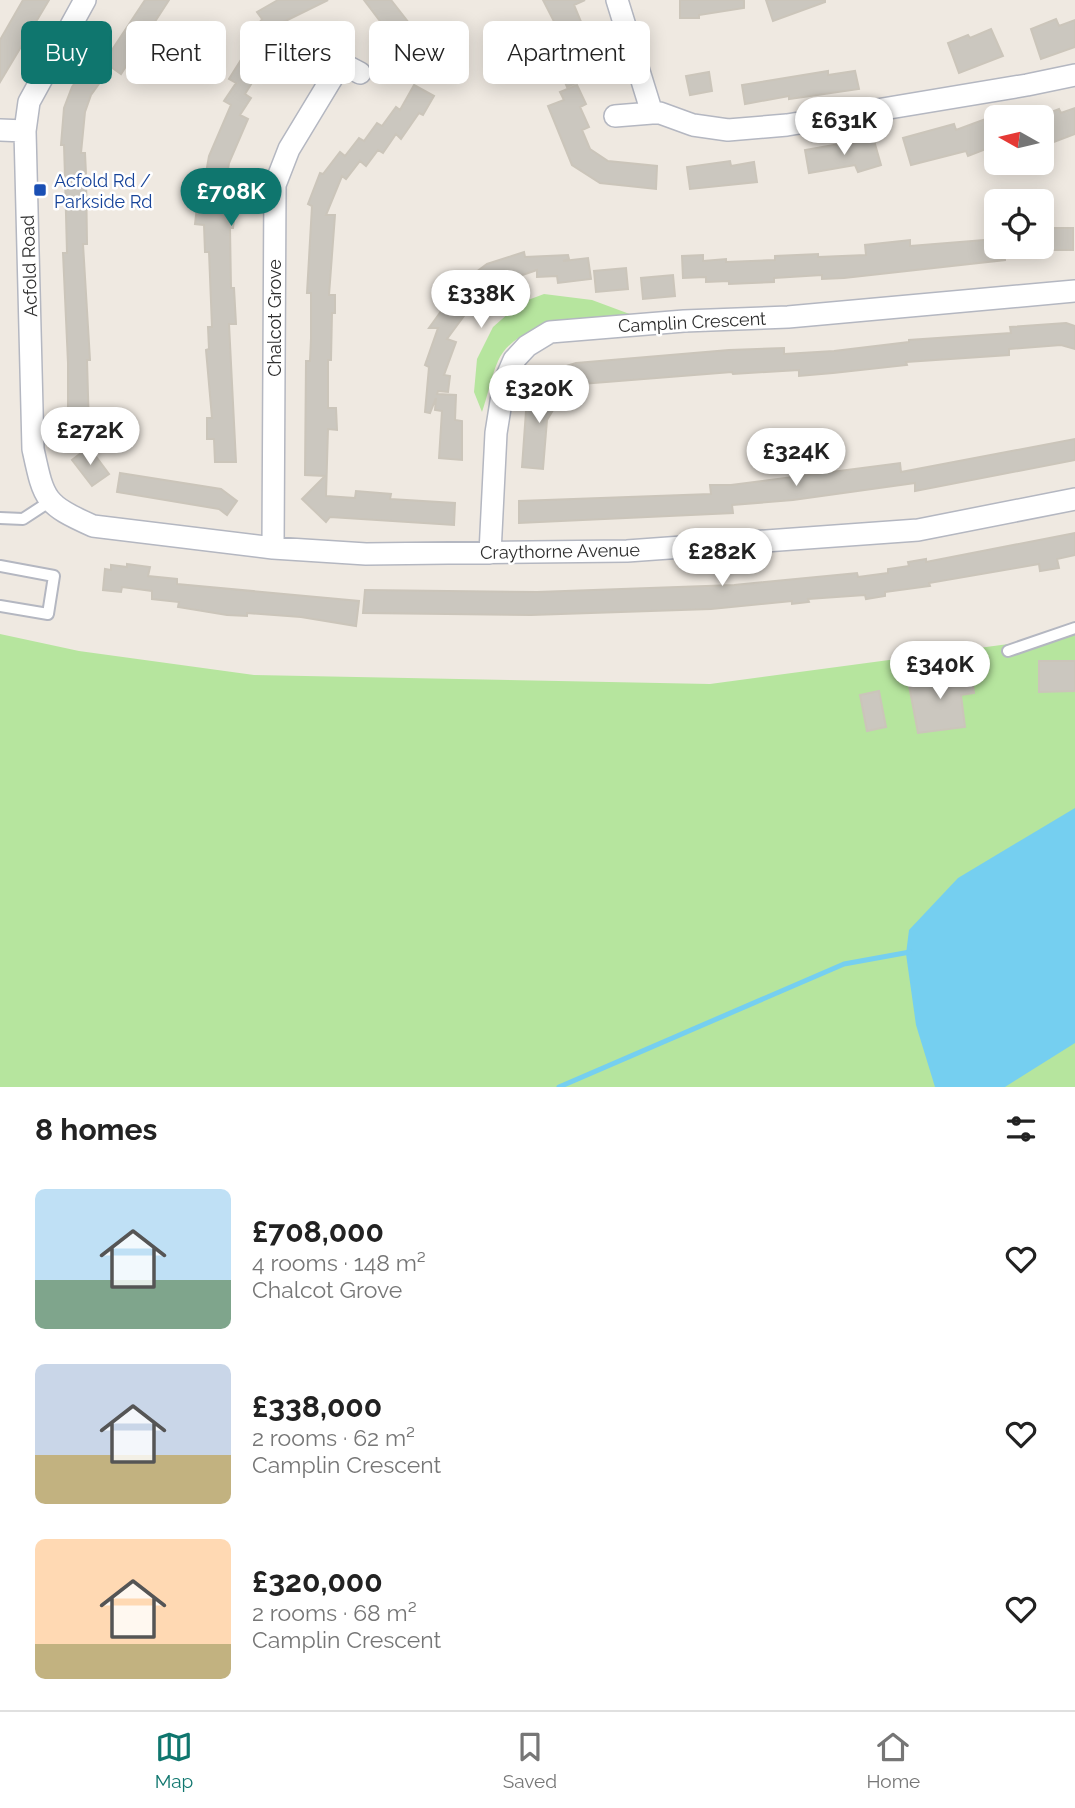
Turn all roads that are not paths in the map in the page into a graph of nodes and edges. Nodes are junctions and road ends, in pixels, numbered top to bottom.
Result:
1 (85, 0) edge
2 (617, 0) edge
3 (355, 70) edge
4 (360, 73) dead end
5 (1075, 75) edge
6 (328, 84) edge
7 (652, 113) junction
8 (615, 116) dead end
9 (0, 130) edge
10 (25, 131) junction
11 (1075, 291) edge
12 (1075, 499) edge
13 (49, 502) junction
14 (0, 518) edge
15 (273, 548) junction
16 (489, 553) junction
17 (0, 566) edge
18 (0, 606) edge
19 (1075, 628) edge
20 (1008, 651) dead end

1 - 10 street, Acfold Road
2 - 7 street
3 - 4 street
5 - 7 street
6 - 15 street, Chalcot Grove
7 - 8 street
9 - 10 street
10 - 13 street, Acfold Road
11 - 16 street, Camplin Crescent
12 - 16 street, Craythorne Avenue
13 - 14 lane
13 - 15 street, Craythorne Avenue
15 - 16 street, Craythorne Avenue
17 - 18 lane
19 - 20 lane

